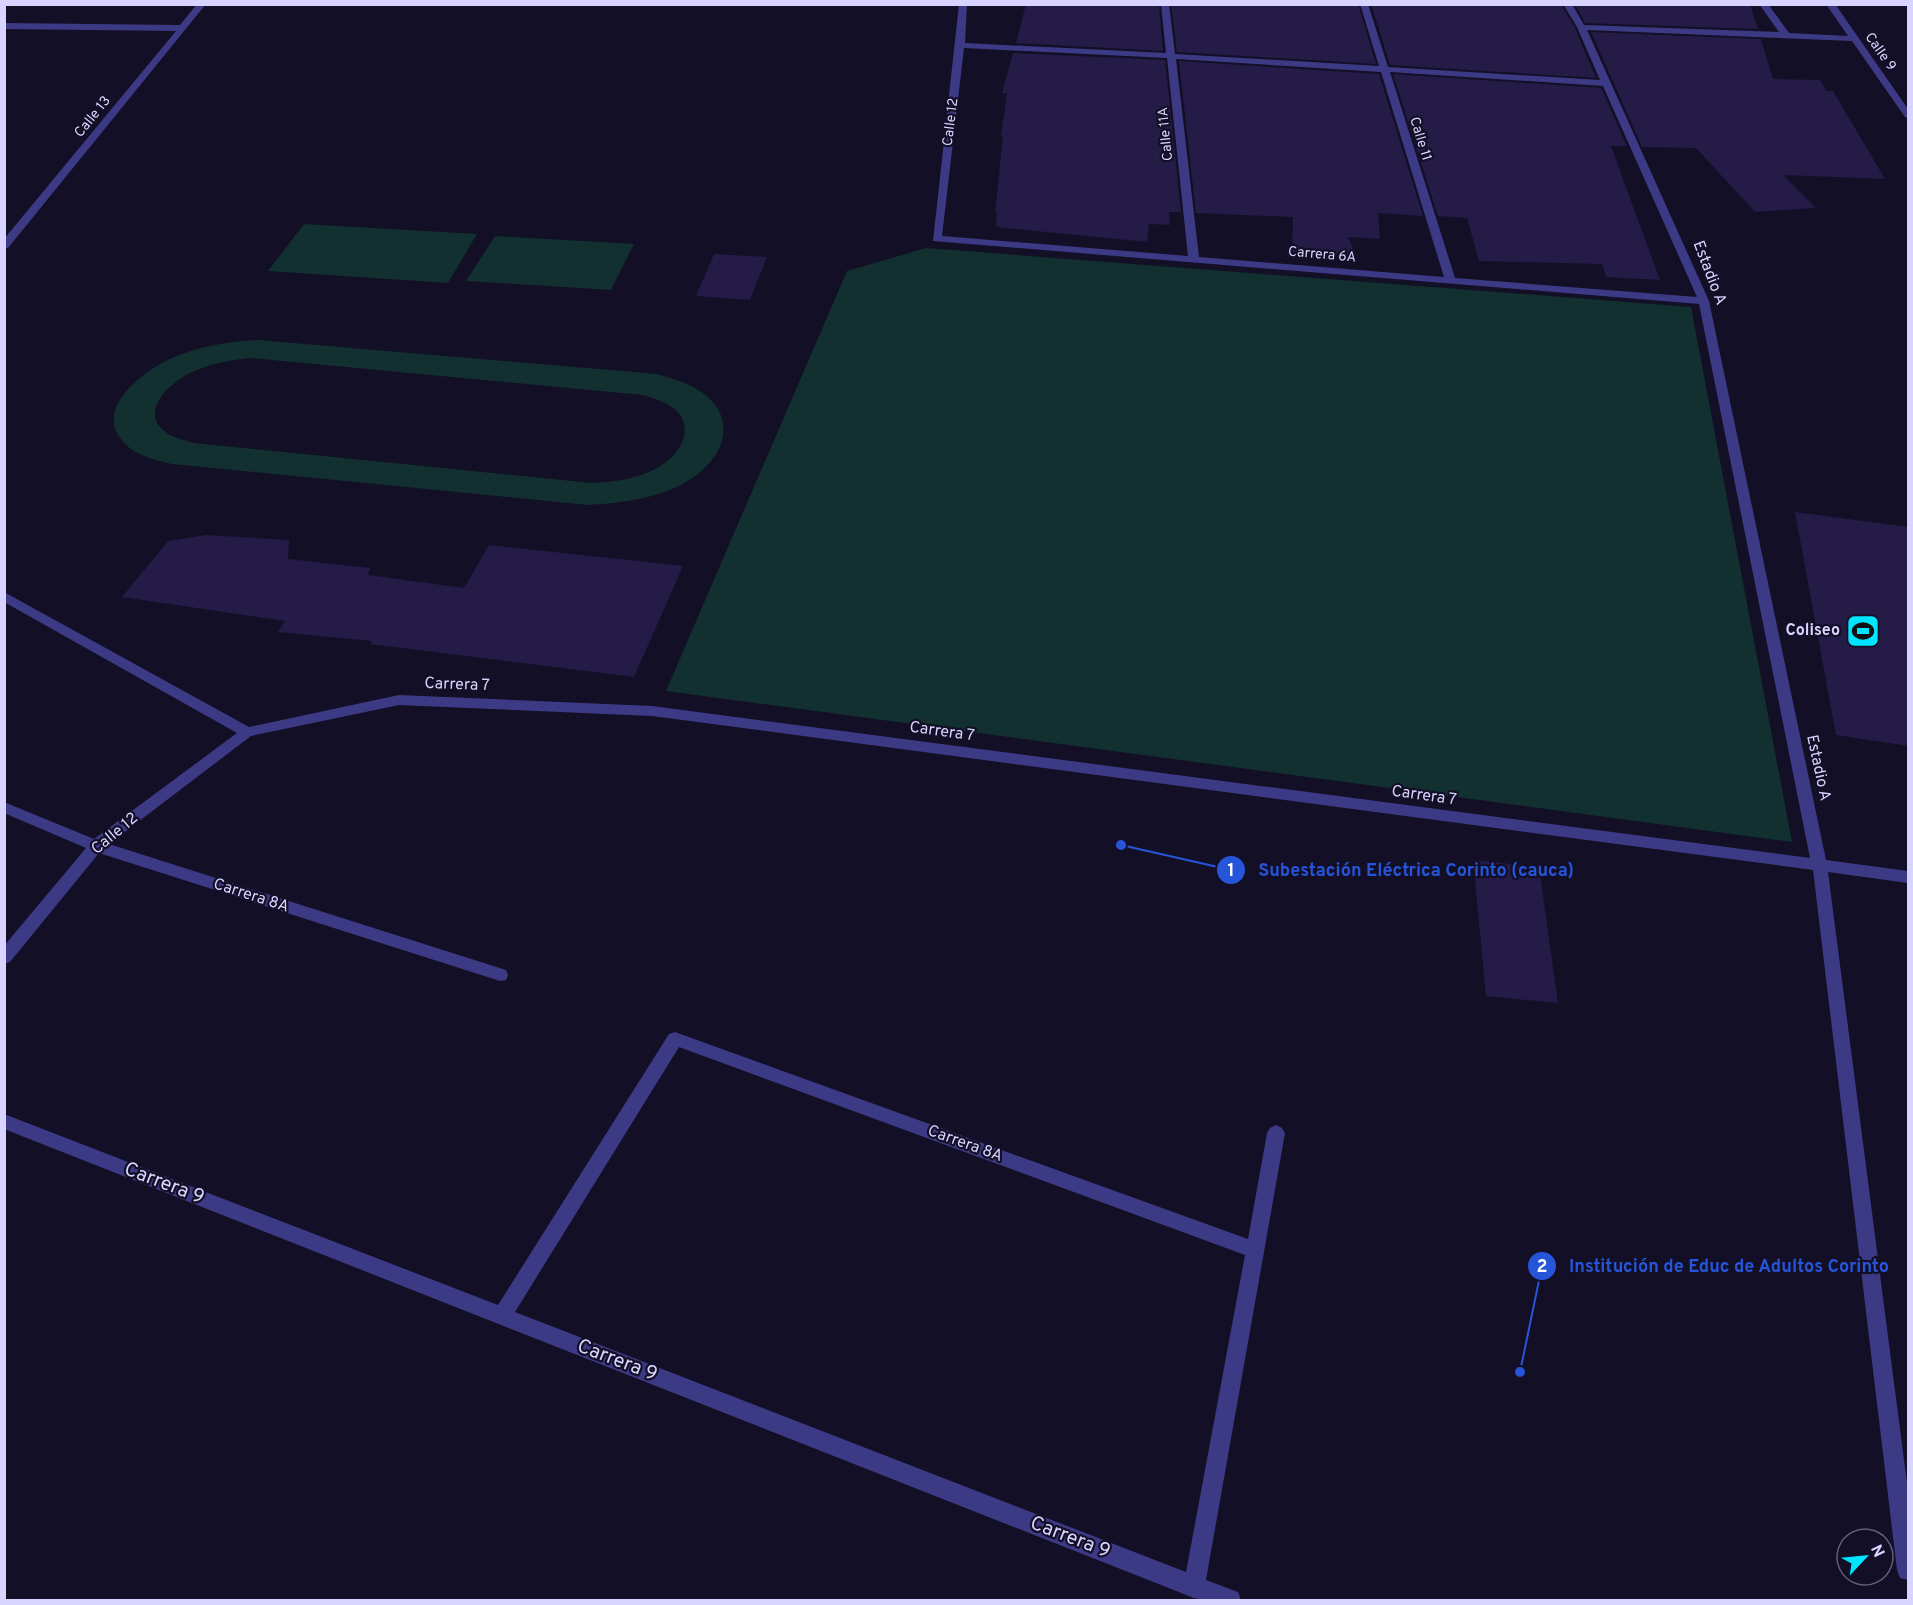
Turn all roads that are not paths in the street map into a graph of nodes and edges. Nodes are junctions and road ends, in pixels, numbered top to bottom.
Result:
1 (202, 4) edge
2 (963, 4) edge
3 (1165, 4) edge
4 (1364, 4) edge
5 (1567, 4) edge
6 (1763, 4) edge
7 (1830, 4) edge
8 (4, 27) edge
9 (1581, 27) junction
10 (183, 28) junction
11 (1786, 35) junction
12 (1854, 39) junction
13 (960, 45) junction
14 (1171, 56) junction
15 (1385, 71) junction
16 (1606, 83) junction
17 (1908, 115) edge
18 (937, 239) joint
19 (4, 246) edge
20 (1194, 260) junction
21 (1451, 281) junction
22 (1704, 301) junction
23 (4, 596) edge
24 (247, 732) junction
25 (4, 807) edge
26 (96, 846) junction
27 (1820, 867) junction
28 (1908, 877) edge
29 (4, 958) edge
30 (500, 975) dead end
31 (4, 1121) edge
32 (1276, 1133) dead end
33 (1255, 1250) junction
34 (502, 1316) junction
35 (1908, 1570) edge
36 (1194, 1587) junction
37 (1230, 1600) edge

1 - 10 street, Calle 13
2 - 13 street, Calle 12
3 - 14 street, Calle 11A
4 - 15 street, Calle 11
5 - 9 street, Estadio A
6 - 11 street
7 - 12 street, Calle 9
8 - 10 street
9 - 11 street
9 - 16 street, Estadio A
10 - 19 street, Calle 13
11 - 12 street
12 - 17 street, Calle 9
13 - 14 street
13 - 18 street, Calle 12
14 - 15 street
14 - 20 street, Calle 11A
15 - 16 street
15 - 21 street, Calle 11
16 - 22 street, Estadio A
18 - 20 street, Carrera 6A
20 - 21 street, Carrera 6A
21 - 22 street, Carrera 6A
22 - 27 street, Estadio A
23 - 24 street
24 - 26 street, Calle 12
24 - 27 street, Carrera 7
25 - 26 street, Carrera 8A
26 - 29 street, Calle 12
26 - 30 street, Carrera 8A
27 - 28 street, Carrera 7
27 - 35 street, Estadio A
31 - 34 street, Carrera 9
32 - 33 street
33 - 34 street, Carrera 8A
33 - 36 street
34 - 36 street, Carrera 9
36 - 37 street, Carrera 9

